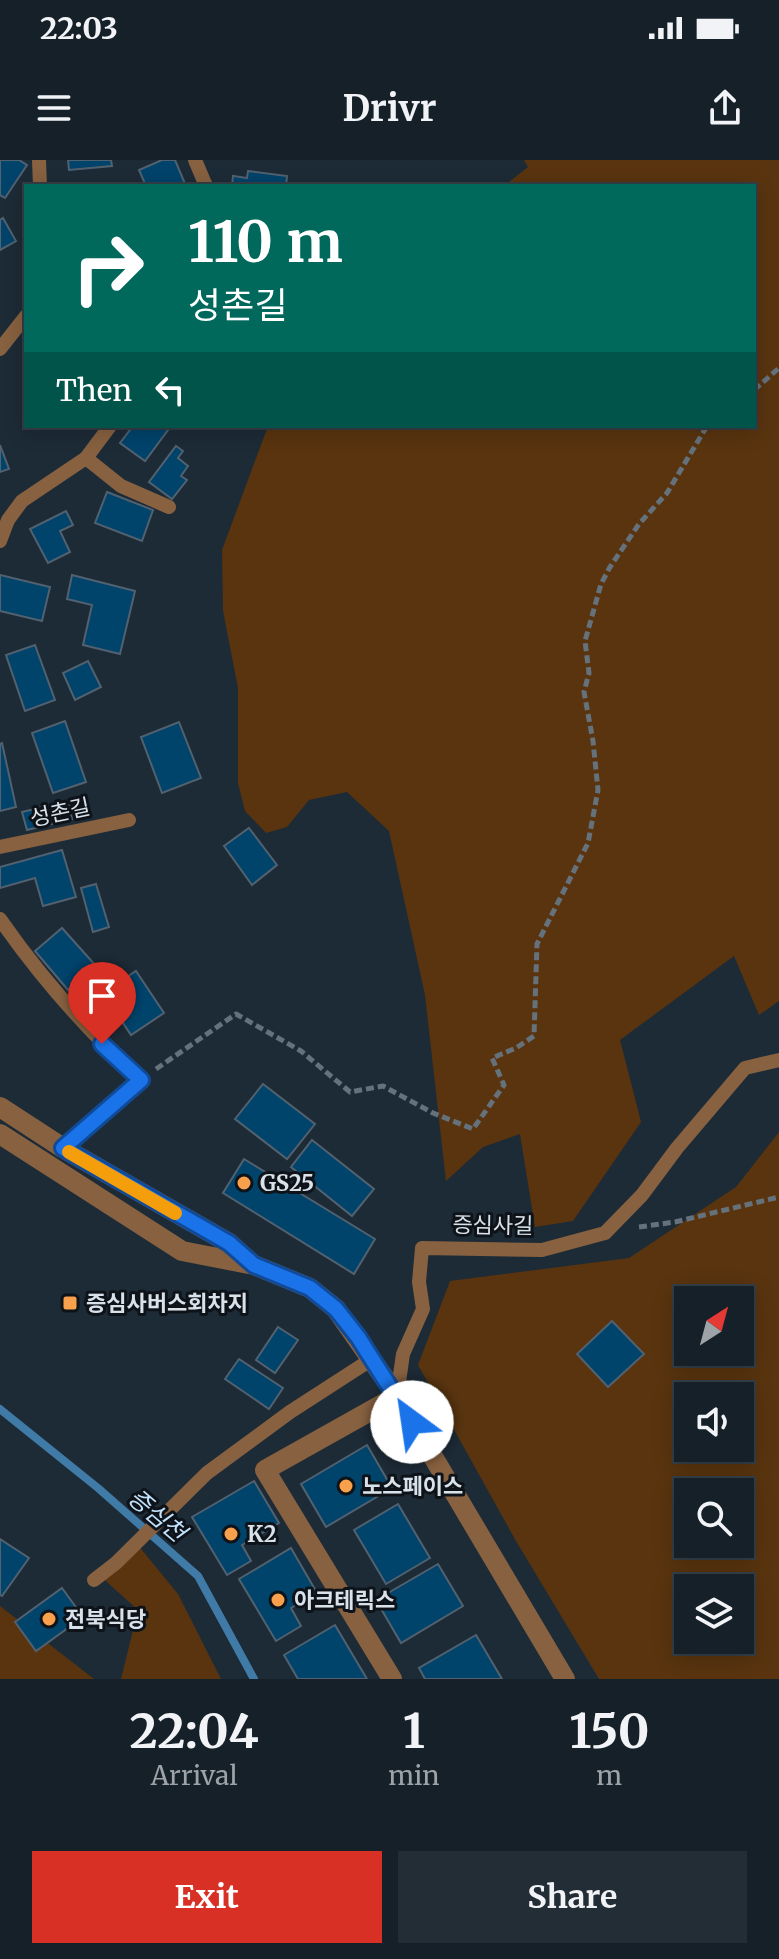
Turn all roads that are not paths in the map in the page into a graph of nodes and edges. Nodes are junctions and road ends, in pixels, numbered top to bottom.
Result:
1 (39, 160) edge
2 (195, 160) edge
3 (40, 184) edge
4 (205, 184) edge
5 (24, 319) edge
6 (0, 349) edge
7 (108, 428) edge
8 (86, 458) junction
9 (169, 507) dead end
10 (0, 541) edge
11 (129, 820) dead end
12 (0, 847) edge
13 (0, 919) edge
14 (779, 1060) edge
15 (0, 1107) edge
16 (0, 1134) edge
17 (63, 1148) junction
18 (254, 1265) junction
19 (372, 1359) junction
20 (397, 1396) junction
21 (94, 1580) dead end
22 (392, 1679) edge
23 (565, 1679) edge

1 - 3 lane
2 - 4 lane
5 - 6 lane
7 - 8 lane
8 - 9 lane
8 - 10 lane
11 - 12 lane, 성촌길
13 - 17 lane
14 - 20 lane, 증심사길
15 - 17 street
16 - 18 street
17 - 18 street
18 - 19 street
19 - 20 street
19 - 21 lane
20 - 22 street
20 - 23 street

